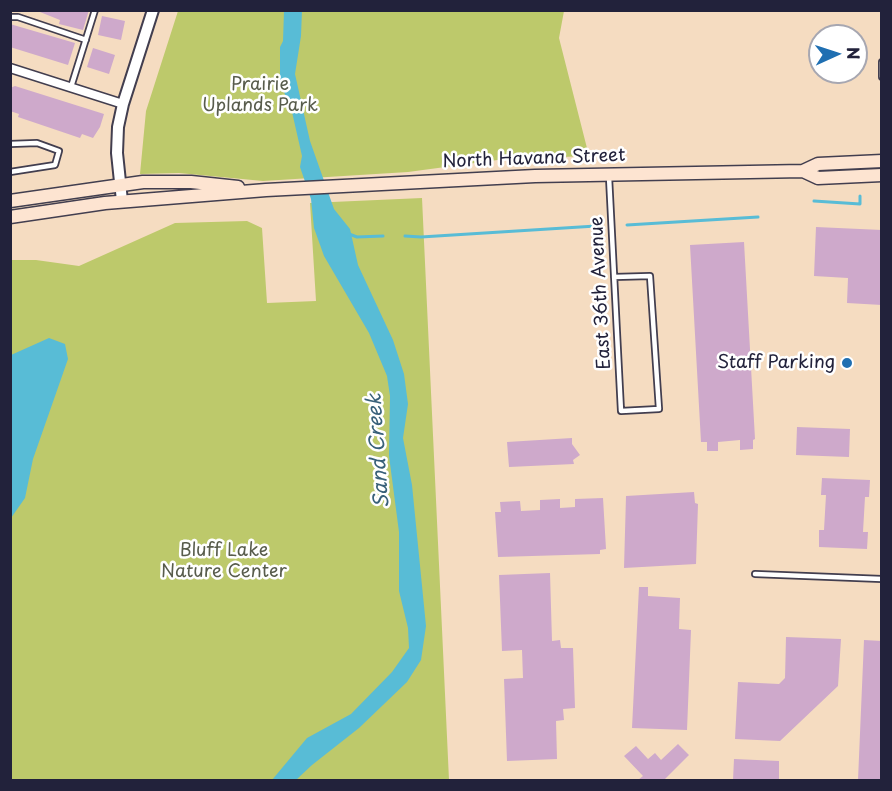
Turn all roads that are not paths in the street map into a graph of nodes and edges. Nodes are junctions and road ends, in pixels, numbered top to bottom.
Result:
1 (95, 10) edge
2 (153, 10) edge
3 (10, 17) edge
4 (86, 40) junction
5 (882, 62) edge
6 (10, 69) edge
7 (882, 77) edge
8 (71, 87) junction
9 (123, 104) junction
10 (10, 144) edge
11 (882, 161) edge
12 (803, 171) junction
13 (10, 172) edge
14 (608, 174) junction
15 (882, 175) edge
16 (119, 186) junction
17 (266, 190) junction
18 (10, 201) edge
19 (122, 201) junction
20 (10, 217) edge
21 (614, 278) junction
22 (755, 574) dead end
23 (882, 579) edge

1 - 4 lane
2 - 9 street
3 - 4 lane
4 - 8 lane
5 - 7 lane
6 - 8 street
8 - 9 street
9 - 16 street
10 - 13 lane
11 - 12 main road, North Havana Street
12 - 14 main road, North Havana Street
12 - 15 main road, North Havana Street
14 - 17 main road, North Havana Street
14 - 21 lane, East 36th Avenue
16 - 17 main road, North Havana Street
16 - 18 main road, North Havana Street
16 - 19 street
17 - 19 main road, North Havana Street
19 - 20 main road, North Havana Street
21 - 21 lane, East 36th Avenue
22 - 23 lane

